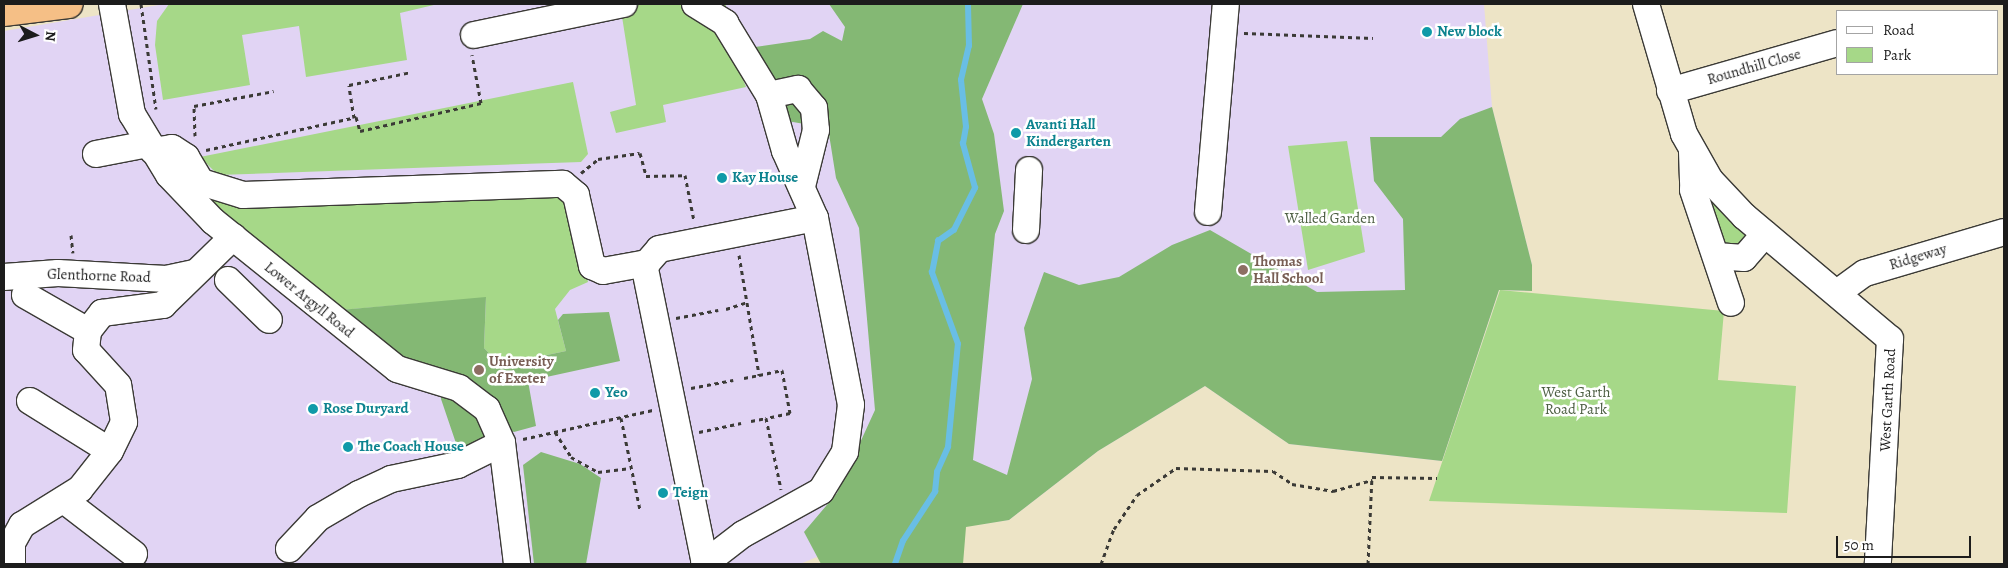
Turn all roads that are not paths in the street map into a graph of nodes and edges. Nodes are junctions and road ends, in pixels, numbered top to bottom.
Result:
1 (69, 4) edge
2 (112, 4) edge
3 (624, 4) edge
4 (695, 4) edge
5 (1226, 4) edge
6 (1646, 4) edge
7 (40, 6) edge
8 (4, 12) edge
9 (474, 36) dead end
10 (1836, 43) edge
11 (1670, 91) junction
12 (769, 95) junction
13 (150, 148) junction
14 (1692, 152) junction
15 (96, 154) dead end
16 (1029, 170) dead end
17 (802, 186) junction
18 (1208, 212) dead end
19 (815, 218) junction
20 (1026, 230) dead end
21 (2004, 232) edge
22 (1765, 234) junction
23 (233, 237) junction
24 (1716, 256) junction
25 (259, 259) junction
26 (644, 264) junction
27 (195, 274) junction
28 (4, 277) edge
29 (1836, 293) junction
30 (25, 295) dead end
31 (1724, 300) dead end
32 (269, 320) dead end
33 (88, 331) junction
34 (30, 401) dead end
35 (502, 443) junction
36 (110, 451) junction
37 (64, 501) junction
38 (289, 549) dead end
39 (134, 554) dead end
40 (12, 564) edge
41 (517, 564) edge
42 (704, 564) edge
43 (1878, 564) edge

1 - 7 highway
2 - 13 street, Lower Argyll Road
3 - 9 street
4 - 12 street
5 - 18 street
6 - 11 street, West Garth Road
7 - 8 highway
10 - 11 street, Roundhill Close
11 - 14 street, West Garth Road
12 - 17 street
12 - 17 street
13 - 15 street
13 - 23 street, Lower Argyll Road
13 - 26 street
14 - 22 street, West Garth Road
14 - 24 street, West Garth Road
16 - 20 street
17 - 19 street
19 - 26 street
19 - 42 street
21 - 29 street, Ridgeway
22 - 24 street
22 - 29 street, West Garth Road
23 - 25 street, Lower Argyll Road
23 - 27 street
24 - 31 street, West Garth Road
25 - 32 street
25 - 35 street, Lower Argyll Road
26 - 42 street
27 - 28 street, Glenthorne Road
27 - 33 street
29 - 43 street, West Garth Road
30 - 33 street
33 - 36 street
34 - 36 street
35 - 38 street
35 - 41 street, Lower Argyll Road
36 - 37 street
37 - 39 street
37 - 40 street

